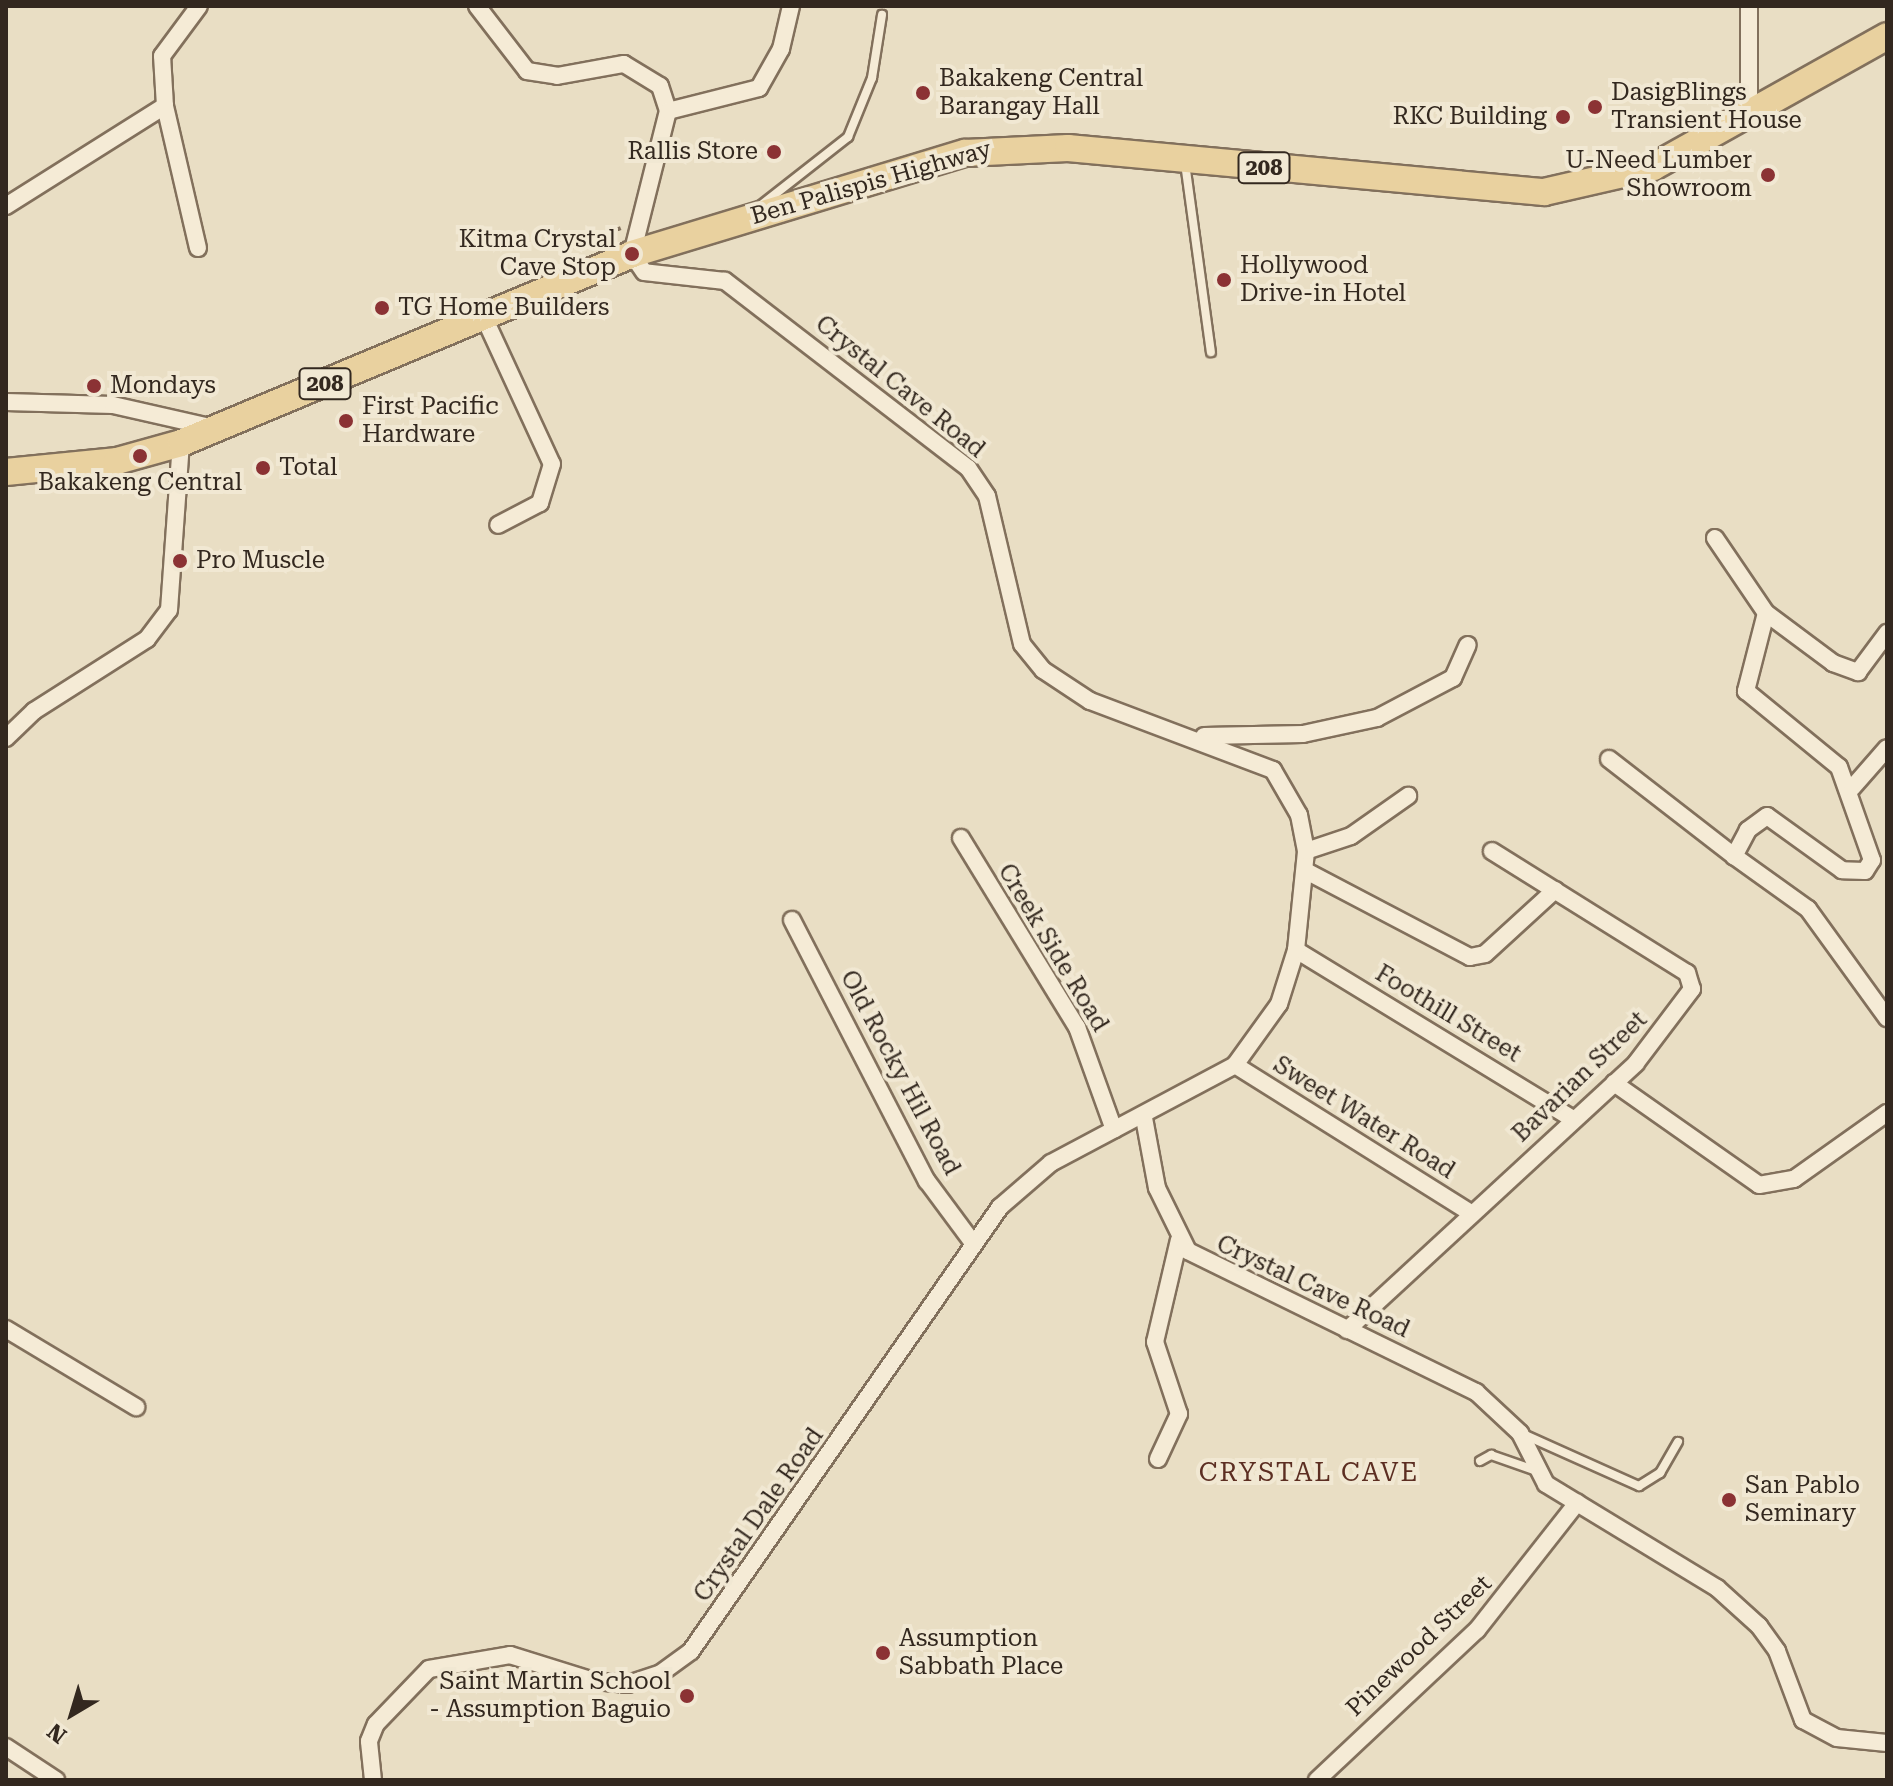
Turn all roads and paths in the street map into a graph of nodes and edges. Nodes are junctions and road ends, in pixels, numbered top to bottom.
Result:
1 (199, 6) edge
2 (477, 6) edge
3 (791, 6) edge
4 (1749, 6) edge
5 (882, 15) dead end
6 (1887, 36) edge
7 (165, 106) junction
8 (668, 111) junction
9 (1749, 115) junction
10 (1185, 162) junction
11 (6, 206) edge
12 (748, 217) junction
13 (627, 226) dead end
14 (198, 248) dead end
15 (562, 251) dead end
16 (632, 254) junction
17 (483, 315) junction
18 (1211, 352) dead end
19 (6, 402) edge
20 (219, 429) junction
21 (181, 443) junction
22 (6, 472) edge
23 (498, 525) dead end
24 (1715, 538) dead end
25 (1766, 613) junction
26 (1887, 633) edge
27 (1468, 645) dead end
28 (1194, 736) junction
29 (6, 738) edge
30 (1887, 748) edge
31 (1609, 759) dead end
32 (1852, 788) junction
33 (1408, 796) dead end
34 (961, 838) dead end
35 (1871, 846) junction
36 (1306, 851) junction
37 (1492, 851) dead end
38 (1734, 856) junction
39 (1887, 860) edge
40 (1306, 871) junction
41 (1555, 890) junction
42 (792, 920) dead end
43 (1296, 950) junction
44 (1887, 1018) edge
45 (1235, 1065) junction
46 (1614, 1083) junction
47 (1887, 1113) edge
48 (1144, 1118) junction
49 (1574, 1120) junction
50 (1114, 1130) junction
51 (1469, 1212) junction
52 (1179, 1240) junction
53 (973, 1243) junction
54 (6, 1329) edge
55 (1347, 1330) junction
56 (136, 1407) dead end
57 (1520, 1433) junction
58 (1678, 1442) dead end
59 (1158, 1459) dead end
60 (1480, 1461) dead end
61 (1537, 1471) junction
62 (1577, 1503) junction
63 (1887, 1743) edge
64 (6, 1747) edge
65 (56, 1780) edge
66 (373, 1780) edge
67 (1317, 1780) edge

1 - 7 street
2 - 8 street
3 - 8 street
4 - 9 street
5 - 12 lane
6 - 9 main road, Ben Palispis Highway / 208
7 - 11 street
7 - 14 street
8 - 16 street
9 - 10 main road, Ben Palispis Highway / 208
10 - 12 main road, Ben Palispis Highway / 208
10 - 18 lane
12 - 16 main road, Ben Palispis Highway / 208
13 - 15 path
16 - 17 main road, Ben Palispis Highway / 208
16 - 28 street, Crystal Cave Road
17 - 20 main road, Ben Palispis Highway / 208
17 - 23 street
19 - 20 street
20 - 21 main road, Ben Palispis Highway / 208
21 - 22 main road, Ben Palispis Highway / 208
21 - 29 street
24 - 25 street
25 - 26 street
25 - 32 street
27 - 28 street
28 - 36 street, Crystal Cave Road
30 - 32 street
31 - 38 street
32 - 35 street
33 - 36 street
34 - 50 street, Creek Side Road
35 - 38 street
35 - 39 street
36 - 40 street, Crystal Cave Road
37 - 41 street, Bavarian Street
38 - 44 street
40 - 41 street
40 - 43 street, Crystal Cave Road
41 - 46 street, Bavarian Street
42 - 53 street, Old Rocky Hil Road
43 - 45 street, Crystal Cave Road
43 - 49 street, Foothill Street
45 - 48 street, Crystal Cave Road
45 - 51 street, Sweet Water Road
46 - 47 street
46 - 49 street, Bavarian Street
48 - 50 street, Crystal Dale Road
48 - 52 street, Crystal Cave Road
49 - 51 street, Bavarian Street
50 - 53 street, Crystal Dale Road
51 - 55 street, Bavarian Street
52 - 55 street, Crystal Cave Road
52 - 59 street
53 - 66 street, Crystal Dale Road
54 - 56 street
55 - 57 street, Crystal Cave Road
57 - 58 lane
57 - 61 street, Crystal Cave Road
60 - 61 lane
61 - 62 street, Crystal Cave Road
62 - 63 street, Crystal Cave Road
62 - 67 street, Pinewood Street
64 - 65 street

